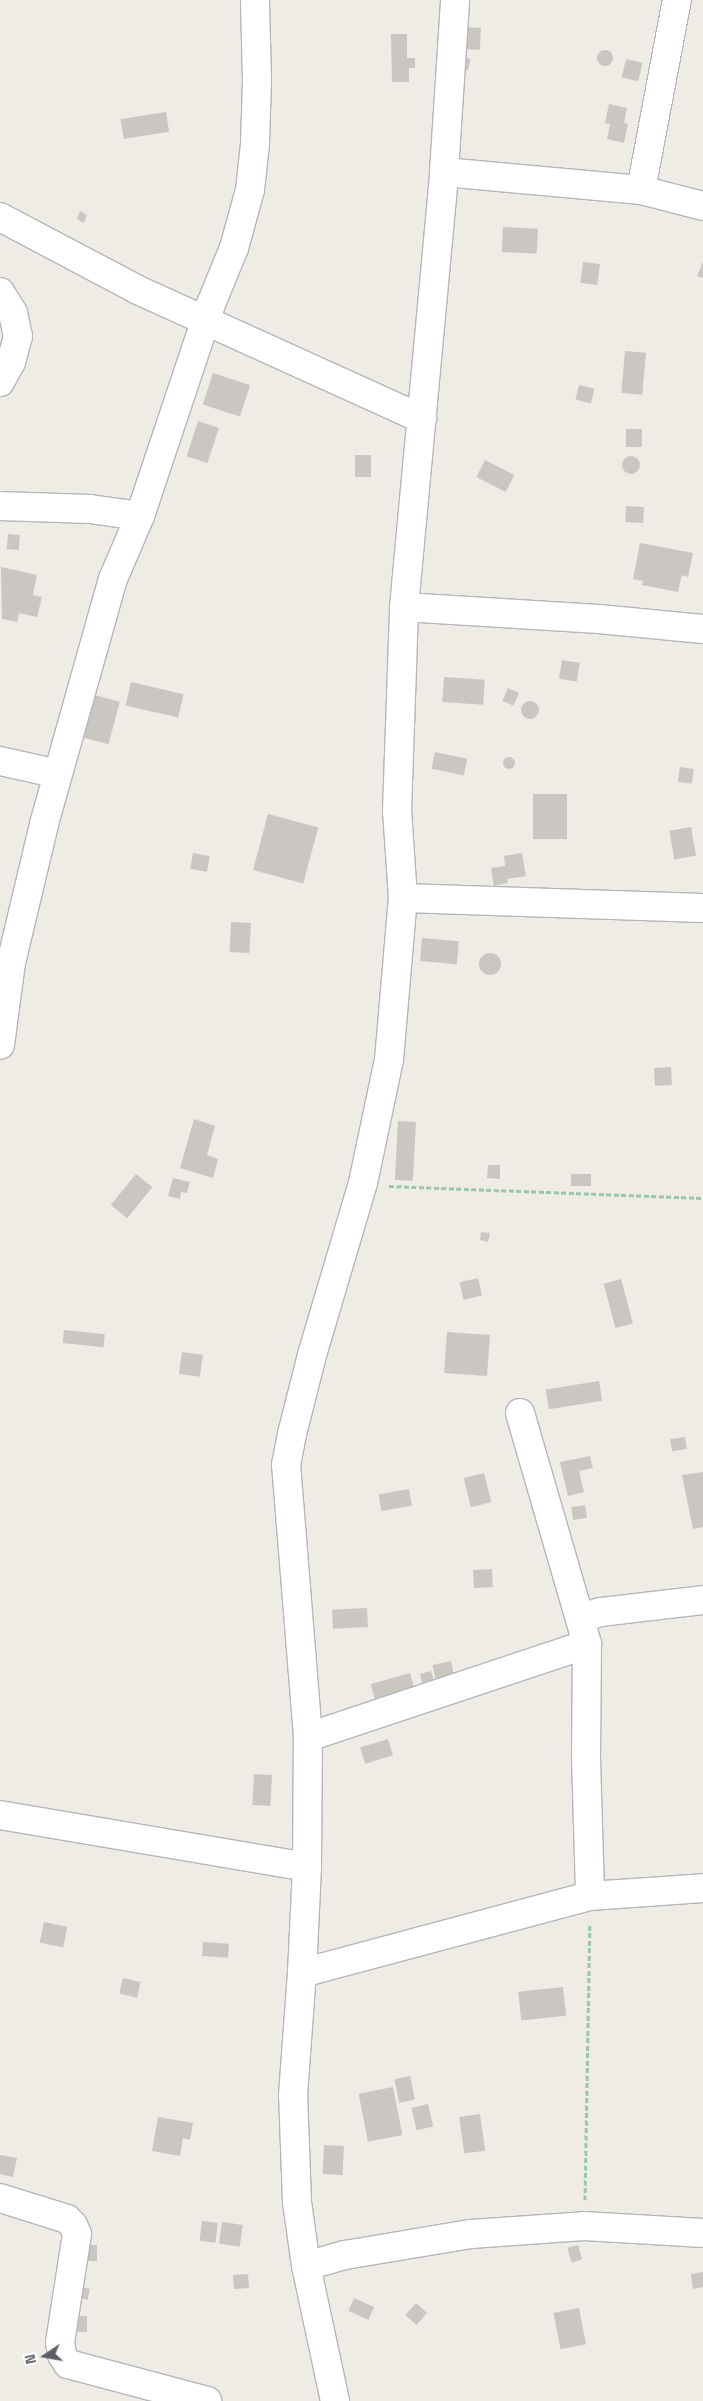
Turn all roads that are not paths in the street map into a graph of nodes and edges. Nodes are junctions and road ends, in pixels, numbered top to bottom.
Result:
1 (256, 0) edge
2 (455, 0) edge
3 (677, 0) edge
4 (444, 172) junction
5 (641, 190) junction
6 (703, 206) edge
7 (0, 217) edge
8 (0, 292) edge
9 (205, 322) junction
10 (0, 382) edge
11 (422, 419) junction
12 (0, 506) edge
13 (140, 516) junction
14 (404, 606) junction
15 (703, 629) edge
16 (0, 761) edge
17 (58, 774) junction
18 (403, 898) junction
19 (703, 908) edge
20 (0, 1044) edge
21 (520, 1413) dead end
22 (703, 1600) edge
23 (580, 1618) junction
24 (587, 1644) junction
25 (308, 1737) junction
26 (0, 1815) edge
27 (307, 1867) junction
28 (703, 1888) edge
29 (590, 1896) junction
30 (302, 1972) junction
31 (0, 2198) edge
32 (703, 2233) edge
33 (306, 2266) junction
34 (206, 2401) edge
35 (335, 2401) edge

1 - 9 street
2 - 4 street
3 - 5 street
4 - 5 street
4 - 11 street
5 - 6 street
7 - 9 street
8 - 10 street
9 - 11 street
9 - 13 street
11 - 14 street
12 - 13 street
13 - 17 street
14 - 15 street
14 - 18 street
16 - 17 street
17 - 20 street
18 - 19 street
18 - 25 street
21 - 23 street
22 - 23 street
23 - 24 street
24 - 25 street
24 - 29 street
25 - 27 street
26 - 27 street
27 - 30 street
28 - 29 street
29 - 30 street
30 - 33 street
31 - 34 street
32 - 33 street
33 - 35 street

